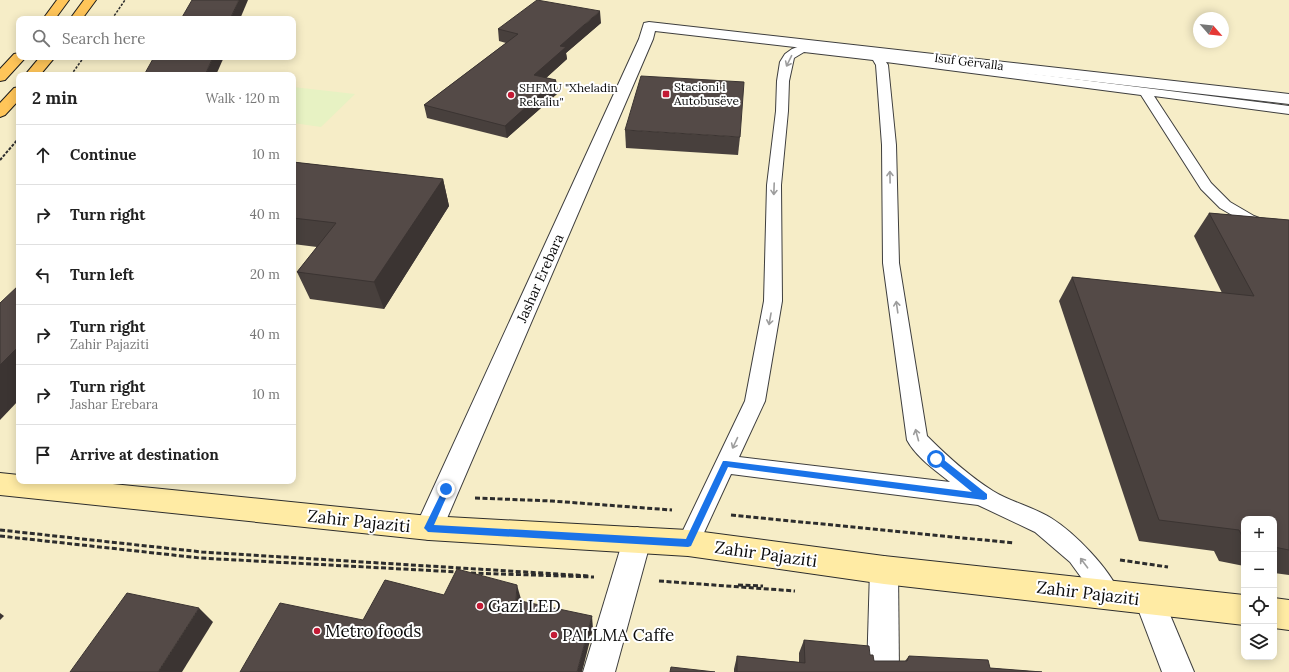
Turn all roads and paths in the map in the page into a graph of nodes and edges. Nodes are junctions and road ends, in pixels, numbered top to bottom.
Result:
1 (63, 0) edge
2 (90, 0) edge
3 (125, 0) edge
4 (51, 16) edge
5 (78, 16) edge
6 (114, 16) edge
7 (648, 26) joint
8 (877, 58) junction
9 (16, 60) edge
10 (45, 60) edge
11 (82, 60) edge
12 (35, 72) edge
13 (73, 72) edge
14 (0, 77) edge
15 (1145, 92) junction
16 (16, 94) edge
17 (1289, 99) edge
18 (1289, 110) edge
19 (0, 112) edge
20 (16, 141) edge
21 (0, 160) edge
22 (1289, 236) edge
23 (726, 464) junction
24 (0, 484) edge
25 (984, 496) junction
26 (428, 528) junction
27 (637, 540) junction
28 (688, 543) junction
29 (884, 570) junction
30 (1108, 594) junction
31 (1150, 601) junction
32 (1241, 610) edge
33 (1277, 613) edge
34 (1289, 615) edge
35 (599, 672) edge
36 (883, 672) edge
37 (1178, 672) edge

1 - 4 main road
2 - 5 main road
3 - 6 path
7 - 17 street, Isuf Gërvalla
7 - 26 street, Jashar Erebara
8 - 15 lane
8 -> 23 lane
25 -> 8 lane
9 - 14 main road
10 - 12 main road
11 - 13 path
15 - 18 lane
15 - 22 lane
16 - 19 main road
20 - 21 path
23 - 25 lane
23 - 28 lane
24 - 26 main road, Zahir Pajaziti
30 -> 25 lane
26 - 27 main road, Zahir Pajaziti
27 - 28 main road, Zahir Pajaziti
27 - 35 street
28 - 29 main road, Zahir Pajaziti
29 - 30 main road, Zahir Pajaziti
29 - 36 street
30 - 31 main road, Zahir Pajaziti
31 - 32 main road, Zahir Pajaziti
31 - 37 street
33 - 34 main road

